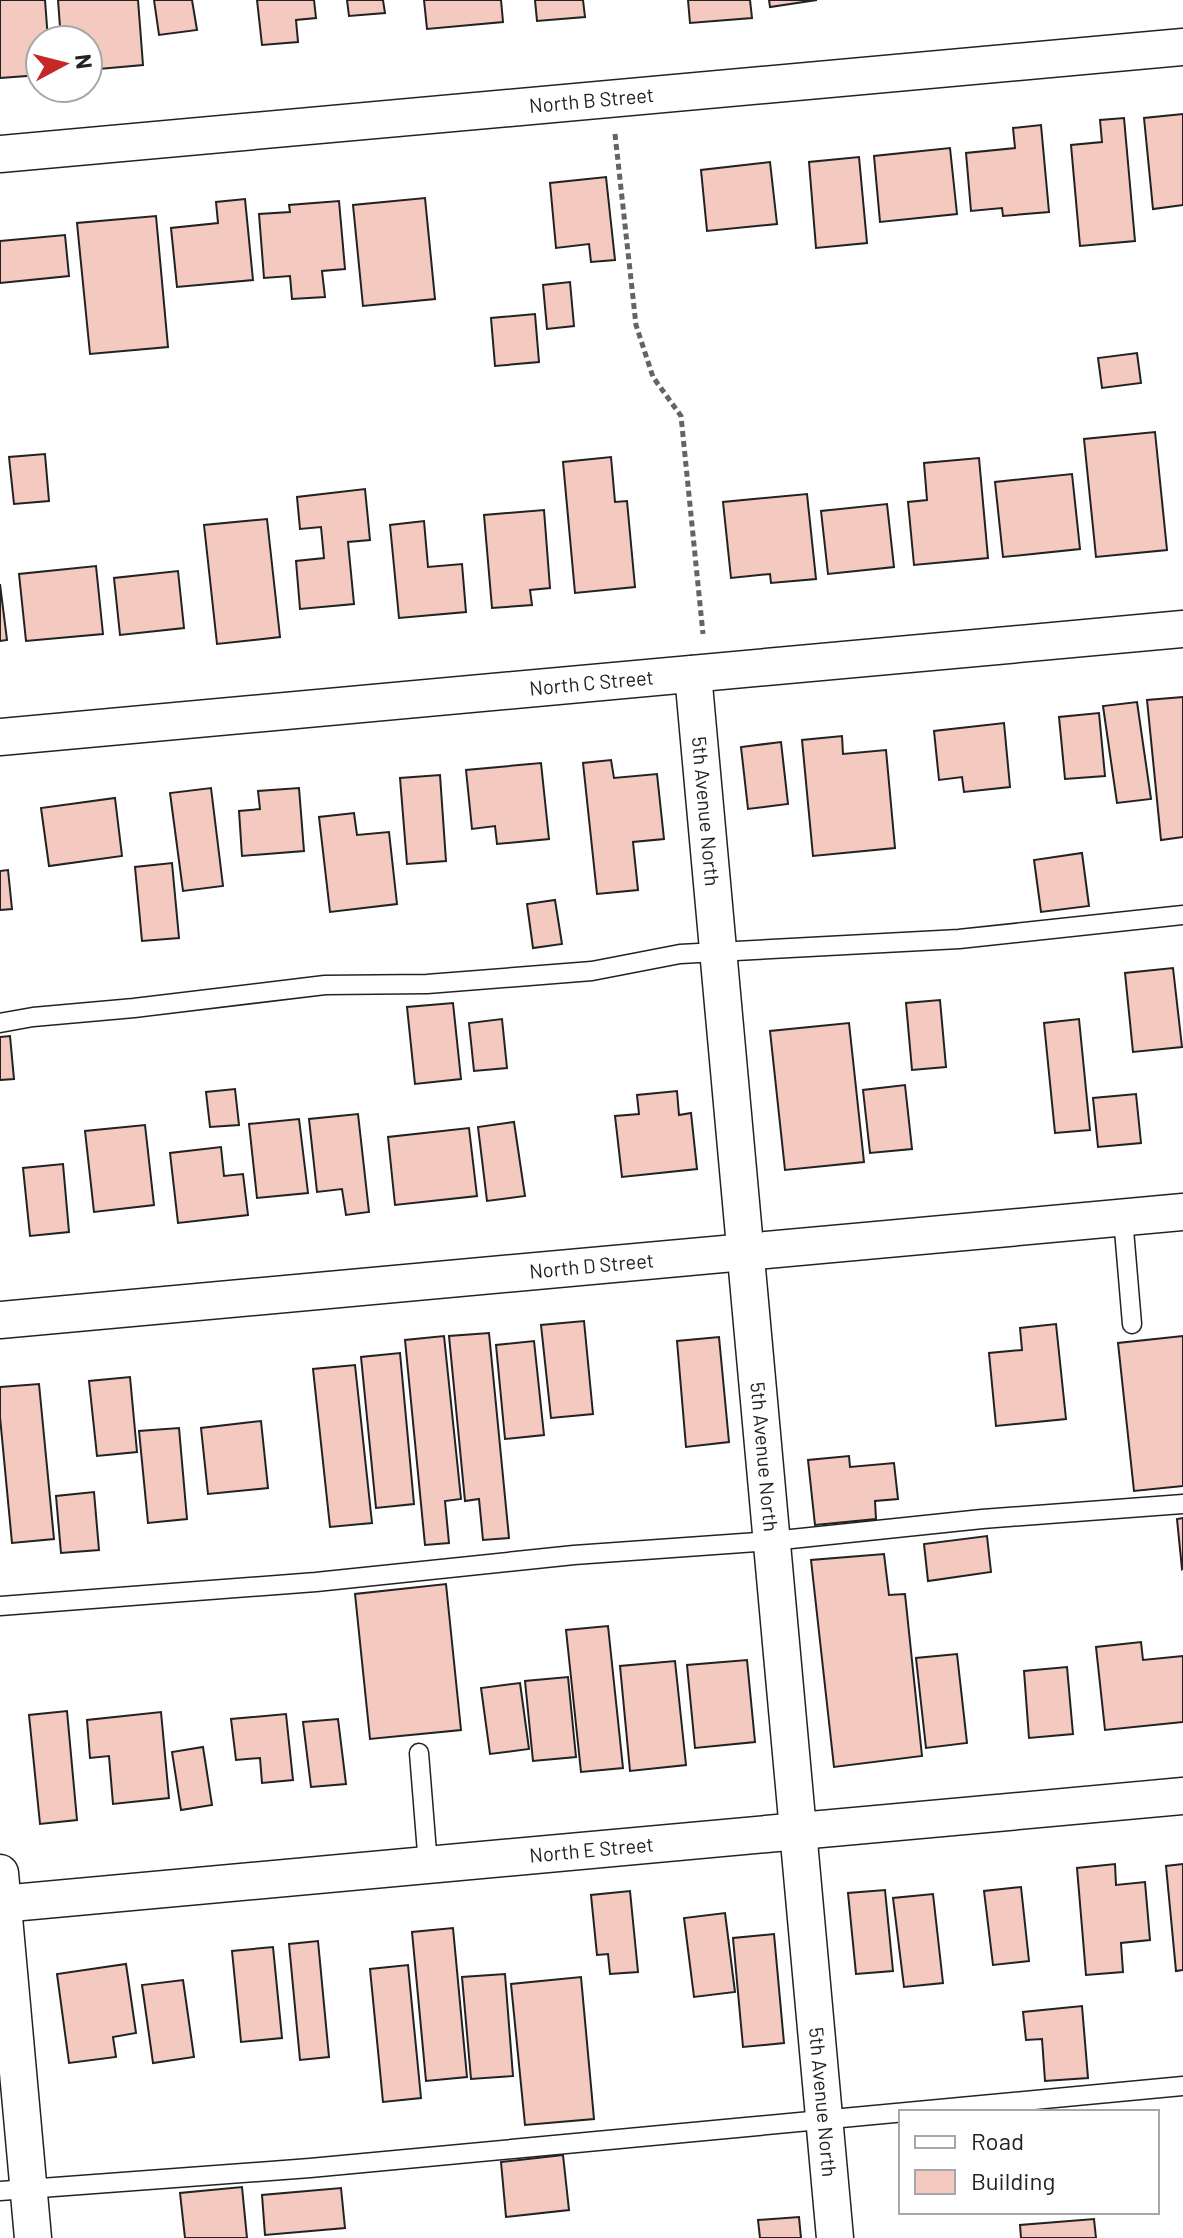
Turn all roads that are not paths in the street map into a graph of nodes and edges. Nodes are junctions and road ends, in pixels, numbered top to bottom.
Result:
1 (1183, 47) edge
2 (0, 154) edge
3 (1183, 629) edge
4 (698, 658) junction
5 (0, 737) edge
6 (1183, 915) edge
7 (718, 952) junction
8 (0, 1023) edge
9 (1183, 1212) edge
10 (1123, 1218) junction
11 (745, 1252) junction
12 (0, 1320) edge
13 (1132, 1324) dead end
14 (1183, 1504) edge
15 (772, 1541) junction
16 (0, 1606) edge
17 (419, 1753) dead end
18 (1183, 1796) edge
19 (798, 1831) junction
20 (428, 1865) junction
21 (1, 1894) edge
22 (1183, 2086) edge
23 (923, 2110) edge
24 (899, 2112) edge
25 (825, 2119) junction
26 (14, 2190) edge
27 (33, 2238) edge
28 (835, 2238) edge

1 - 2 street, North B Street
3 - 4 street, North C Street
4 - 5 street, North C Street
4 - 7 street, 5th Avenue North
6 - 7 lane
7 - 8 lane
7 - 11 street, 5th Avenue North
9 - 10 street, North D Street
10 - 11 street, North D Street
10 - 13 lane
11 - 12 street, North D Street
11 - 15 street, 5th Avenue North
14 - 15 lane
15 - 16 lane
15 - 19 street, 5th Avenue North
17 - 20 lane
18 - 19 street, North E Street
19 - 20 street, North E Street
19 - 25 street, 5th Avenue North
20 - 21 street, North E Street
21 - 26 street
22 - 23 lane
24 - 25 lane
25 - 26 lane
25 - 28 street, 5th Avenue North
26 - 27 street

